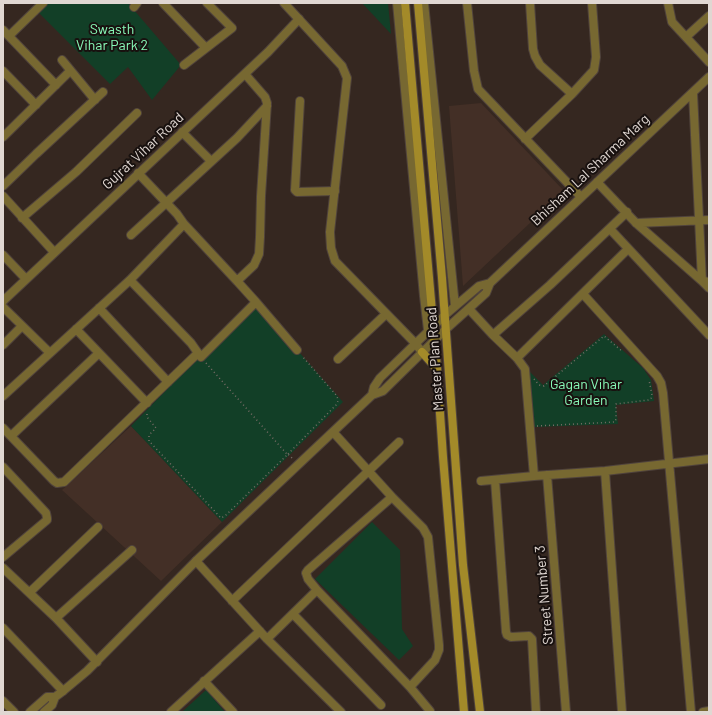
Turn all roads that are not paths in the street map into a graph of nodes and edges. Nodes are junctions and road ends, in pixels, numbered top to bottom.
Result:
1 (43, 3) edge
2 (163, 3) edge
3 (208, 3) edge
4 (284, 3) edge
5 (397, 3) edge
6 (405, 3) edge
7 (418, 3) edge
8 (424, 3) edge
9 (467, 3) edge
10 (530, 3) edge
11 (592, 3) edge
12 (670, 4) edge
13 (709, 16) edge
14 (299, 19) junction
15 (6, 33) edge
16 (686, 37) junction
17 (206, 48) junction
18 (62, 60) dead end
19 (709, 62) edge
20 (184, 65) dead end
21 (3, 71) edge
22 (70, 71) junction
23 (244, 74) junction
24 (709, 77) edge
25 (56, 85) junction
26 (103, 92) dead end
27 (693, 93) junction
28 (572, 94) junction
29 (95, 100) junction
30 (300, 101) dead end
31 (36, 105) junction
32 (267, 106) junction
33 (137, 112) dead end
34 (182, 132) junction
35 (3, 137) edge
36 (525, 139) junction
37 (211, 161) junction
38 (138, 173) junction
39 (597, 182) junction
40 (3, 186) edge
41 (335, 191) junction
42 (3, 196) edge
43 (581, 197) junction
44 (167, 203) junction
45 (627, 212) junction
46 (22, 218) junction
47 (699, 220) junction
48 (709, 220) edge
49 (636, 223) junction
50 (184, 224) junction
51 (610, 228) junction
52 (131, 235) dead end
53 (628, 249) junction
54 (54, 252) junction
55 (3, 255) edge
56 (26, 279) junction
57 (130, 280) junction
58 (237, 281) junction
59 (706, 281) edge
60 (490, 283) junction
61 (709, 288) edge
62 (583, 294) junction
63 (3, 302) edge
64 (256, 302) junction
65 (455, 306) junction
66 (3, 307) edge
67 (99, 308) junction
68 (469, 309) junction
69 (386, 314) junction
70 (444, 315) junction
71 (22, 326) junction
72 (431, 328) junction
73 (76, 329) junction
74 (446, 329) junction
75 (493, 335) junction
76 (709, 335) edge
77 (434, 342) junction
78 (415, 343) junction
79 (3, 345) edge
80 (297, 350) road end
81 (422, 352) junction
82 (50, 353) junction
83 (99, 353) junction
84 (200, 355) junction
85 (517, 358) junction
86 (338, 359) dead end
87 (437, 369) junction
88 (168, 382) junction
89 (372, 395) junction
90 (3, 396) edge
91 (147, 403) junction
92 (3, 428) edge
93 (334, 433) junction
94 (11, 436) junction
95 (399, 442) dead end
96 (709, 459) edge
97 (669, 464) junction
98 (3, 467) edge
99 (604, 471) junction
100 (368, 472) junction
101 (547, 475) junction
102 (534, 476) junction
103 (495, 480) junction
104 (481, 481) dead end
105 (392, 497) junction
106 (98, 527) dead end
107 (132, 550) dead end
108 (3, 557) edge
109 (196, 561) junction
110 (3, 568) edge
111 (317, 590) junction
112 (30, 592) junction
113 (232, 601) junction
114 (293, 614) junction
115 (56, 618) junction
116 (3, 628) edge
117 (260, 631) junction
118 (267, 639) junction
119 (97, 662) junction
120 (204, 681) junction
121 (410, 687) junction
122 (63, 691) junction
123 (55, 697) junction
124 (3, 701) edge
125 (382, 705) dead end
126 (430, 711) dead end
127 (709, 711) edge
128 (14, 712) edge
129 (30, 712) edge
130 (44, 712) edge
131 (171, 712) edge
132 (233, 712) edge
133 (341, 712) edge
134 (464, 712) edge
135 (480, 712) edge
136 (536, 712) edge
137 (566, 712) edge
138 (622, 712) edge
139 (691, 712) edge
140 (703, 712) edge

1 - 15 street
2 - 17 street
3 - 17 street
4 - 14 street
5 - 72 street
6 - 72 main road, Master Plan Road
7 - 70 main road, Master Plan Road
8 - 65 street
9 - 36 street
10 - 28 street
11 - 28 street
12 - 16 street
13 - 16 street
14 - 23 street, Gujrat Vihar Road
14 - 41 street
15 - 25 street
16 - 19 street
17 - 20 street
18 - 22 street
21 - 31 street
22 - 25 street
22 - 29 street
23 - 32 street
23 - 34 street, Gujrat Vihar Road
24 - 27 street, Bhisham Lal Sharma Marg
25 - 31 street
26 - 29 street
27 - 39 street, Bhisham Lal Sharma Marg
27 - 47 street
28 - 36 street
29 - 40 street
30 - 41 street
31 - 35 street
32 - 37 street
32 - 58 street
33 - 46 street
34 - 37 street
34 - 38 street, Gujrat Vihar Road
36 - 43 street
37 - 44 street
38 - 44 street
38 - 54 street, Gujrat Vihar Road
39 - 43 street, Bhisham Lal Sharma Marg
39 - 45 street
41 - 69 street
42 - 46 street
43 - 60 street, Bhisham Lal Sharma Marg
44 - 50 street
44 - 52 street
45 - 49 street
45 - 51 street
46 - 54 street
47 - 48 street
47 - 49 street
47 - 59 street
49 - 59 street
50 - 57 street
50 - 58 street
51 - 53 street
51 - 75 street
53 - 62 street
53 - 76 street
54 - 56 street, Gujrat Vihar Road
55 - 56 street
56 - 63 street, Gujrat Vihar Road
57 - 67 street
57 - 84 street
58 - 64 street
59 - 61 street
60 - 65 street, Bhisham Lal Sharma Marg
60 - 68 street, Bhisham Lal Sharma Marg
62 - 85 street
62 - 97 street
64 - 80 street
64 - 84 street
65 - 70 street, Bhisham Lal Sharma Marg
66 - 71 street
67 - 73 street
67 - 88 street
68 - 74 street, Bhisham Lal Sharma Marg
68 - 75 street
69 - 78 street
69 - 86 street
70 - 72 street, Bhisham Lal Sharma Marg
70 - 74 main road, Master Plan Road
71 - 79 street
71 - 82 street
72 - 77 main road, Master Plan Road
72 - 78 street, Bhisham Lal Sharma Marg
73 - 82 street
73 - 83 street
74 - 77 street, Bhisham Lal Sharma Marg
74 - 135 main road, Master Plan Road
75 - 85 street
77 - 81 street, Bhisham Lal Sharma Marg
77 - 87 main road, Master Plan Road
78 - 81 street
78 - 89 street, Bhisham Lal Sharma Marg
81 - 87 main road
81 - 89 street, Bhisham Lal Sharma Marg
82 - 90 street
83 - 91 street
83 - 94 street
84 - 88 street
85 - 102 street
87 - 134 main road, Master Plan Road
88 - 91 street
89 - 93 street
91 - 94 street
92 - 94 street
93 - 100 street
93 - 109 street
95 - 100 street
96 - 97 street
97 - 99 street
97 - 139 street
98 - 108 street
99 - 101 street
99 - 138 street
100 - 105 street
100 - 113 street
101 - 102 street
101 - 137 street, Street Number 3
102 - 103 street
103 - 104 street
103 - 136 street
105 - 111 street
105 - 121 street
106 - 112 street
107 - 115 street
109 - 113 street
109 - 119 street
110 - 112 street
111 - 114 street
111 - 121 street
112 - 115 street
113 - 117 street
114 - 118 street
114 - 125 street
115 - 119 street
116 - 122 street
117 - 118 street
117 - 120 street
118 - 133 street
119 - 122 street
120 - 131 street
120 - 132 street
121 - 126 street
122 - 123 street
123 - 129 street
123 - 130 street
124 - 128 street
127 - 140 street

